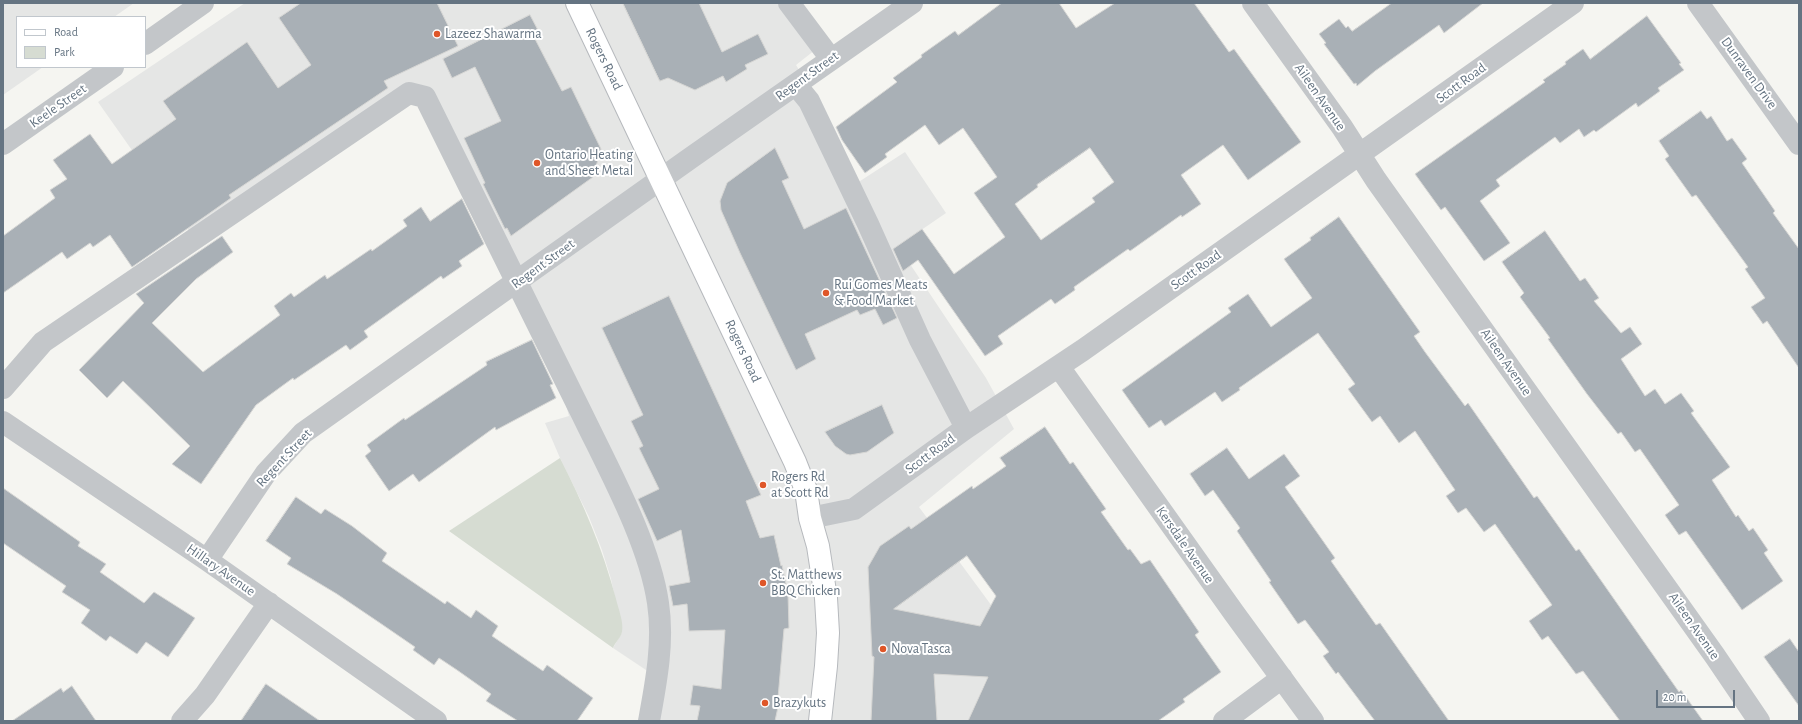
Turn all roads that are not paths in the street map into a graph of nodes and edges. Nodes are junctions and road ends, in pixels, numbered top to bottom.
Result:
1 (203, 3) edge
2 (577, 3) edge
3 (789, 3) edge
4 (912, 3) edge
5 (1253, 3) edge
6 (1573, 3) edge
7 (1698, 3) edge
8 (146, 43) edge
9 (831, 59) junction
10 (112, 68) edge
11 (796, 85) junction
12 (3, 144) edge
13 (1799, 144) edge
14 (1360, 155) junction
15 (662, 179) junction
16 (518, 282) junction
17 (1059, 367) junction
18 (3, 388) edge
19 (3, 422) edge
20 (966, 428) junction
21 (810, 518) junction
22 (207, 560) junction
23 (269, 603) junction
24 (1282, 678) junction
25 (182, 721) edge
26 (436, 721) edge
27 (649, 721) edge
28 (820, 721) edge
29 (1224, 721) edge
30 (1314, 721) edge
31 (1759, 721) edge

1 - 8 street
2 - 15 main road, Rogers Road
3 - 9 street
4 - 9 street, Regent Street
5 - 14 street, Aileen Avenue
6 - 14 street, Scott Road
7 - 13 street, Dunraven Drive
9 - 11 street, Regent Street
10 - 12 street, Keele Street
11 - 15 street, Regent Street
11 - 20 street
14 - 17 street, Scott Road
14 - 31 street, Aileen Avenue
15 - 16 street, Regent Street
15 - 21 main road, Rogers Road
16 - 18 street
16 - 22 street, Regent Street
16 - 27 street
17 - 20 street, Scott Road
17 - 24 street, Kersdale Avenue
19 - 22 street, Hillary Avenue
20 - 21 street, Scott Road
21 - 28 main road, Rogers Road
22 - 23 street, Hillary Avenue
23 - 25 street
23 - 26 street, Hillary Avenue
24 - 29 street
24 - 30 street, Kersdale Avenue

